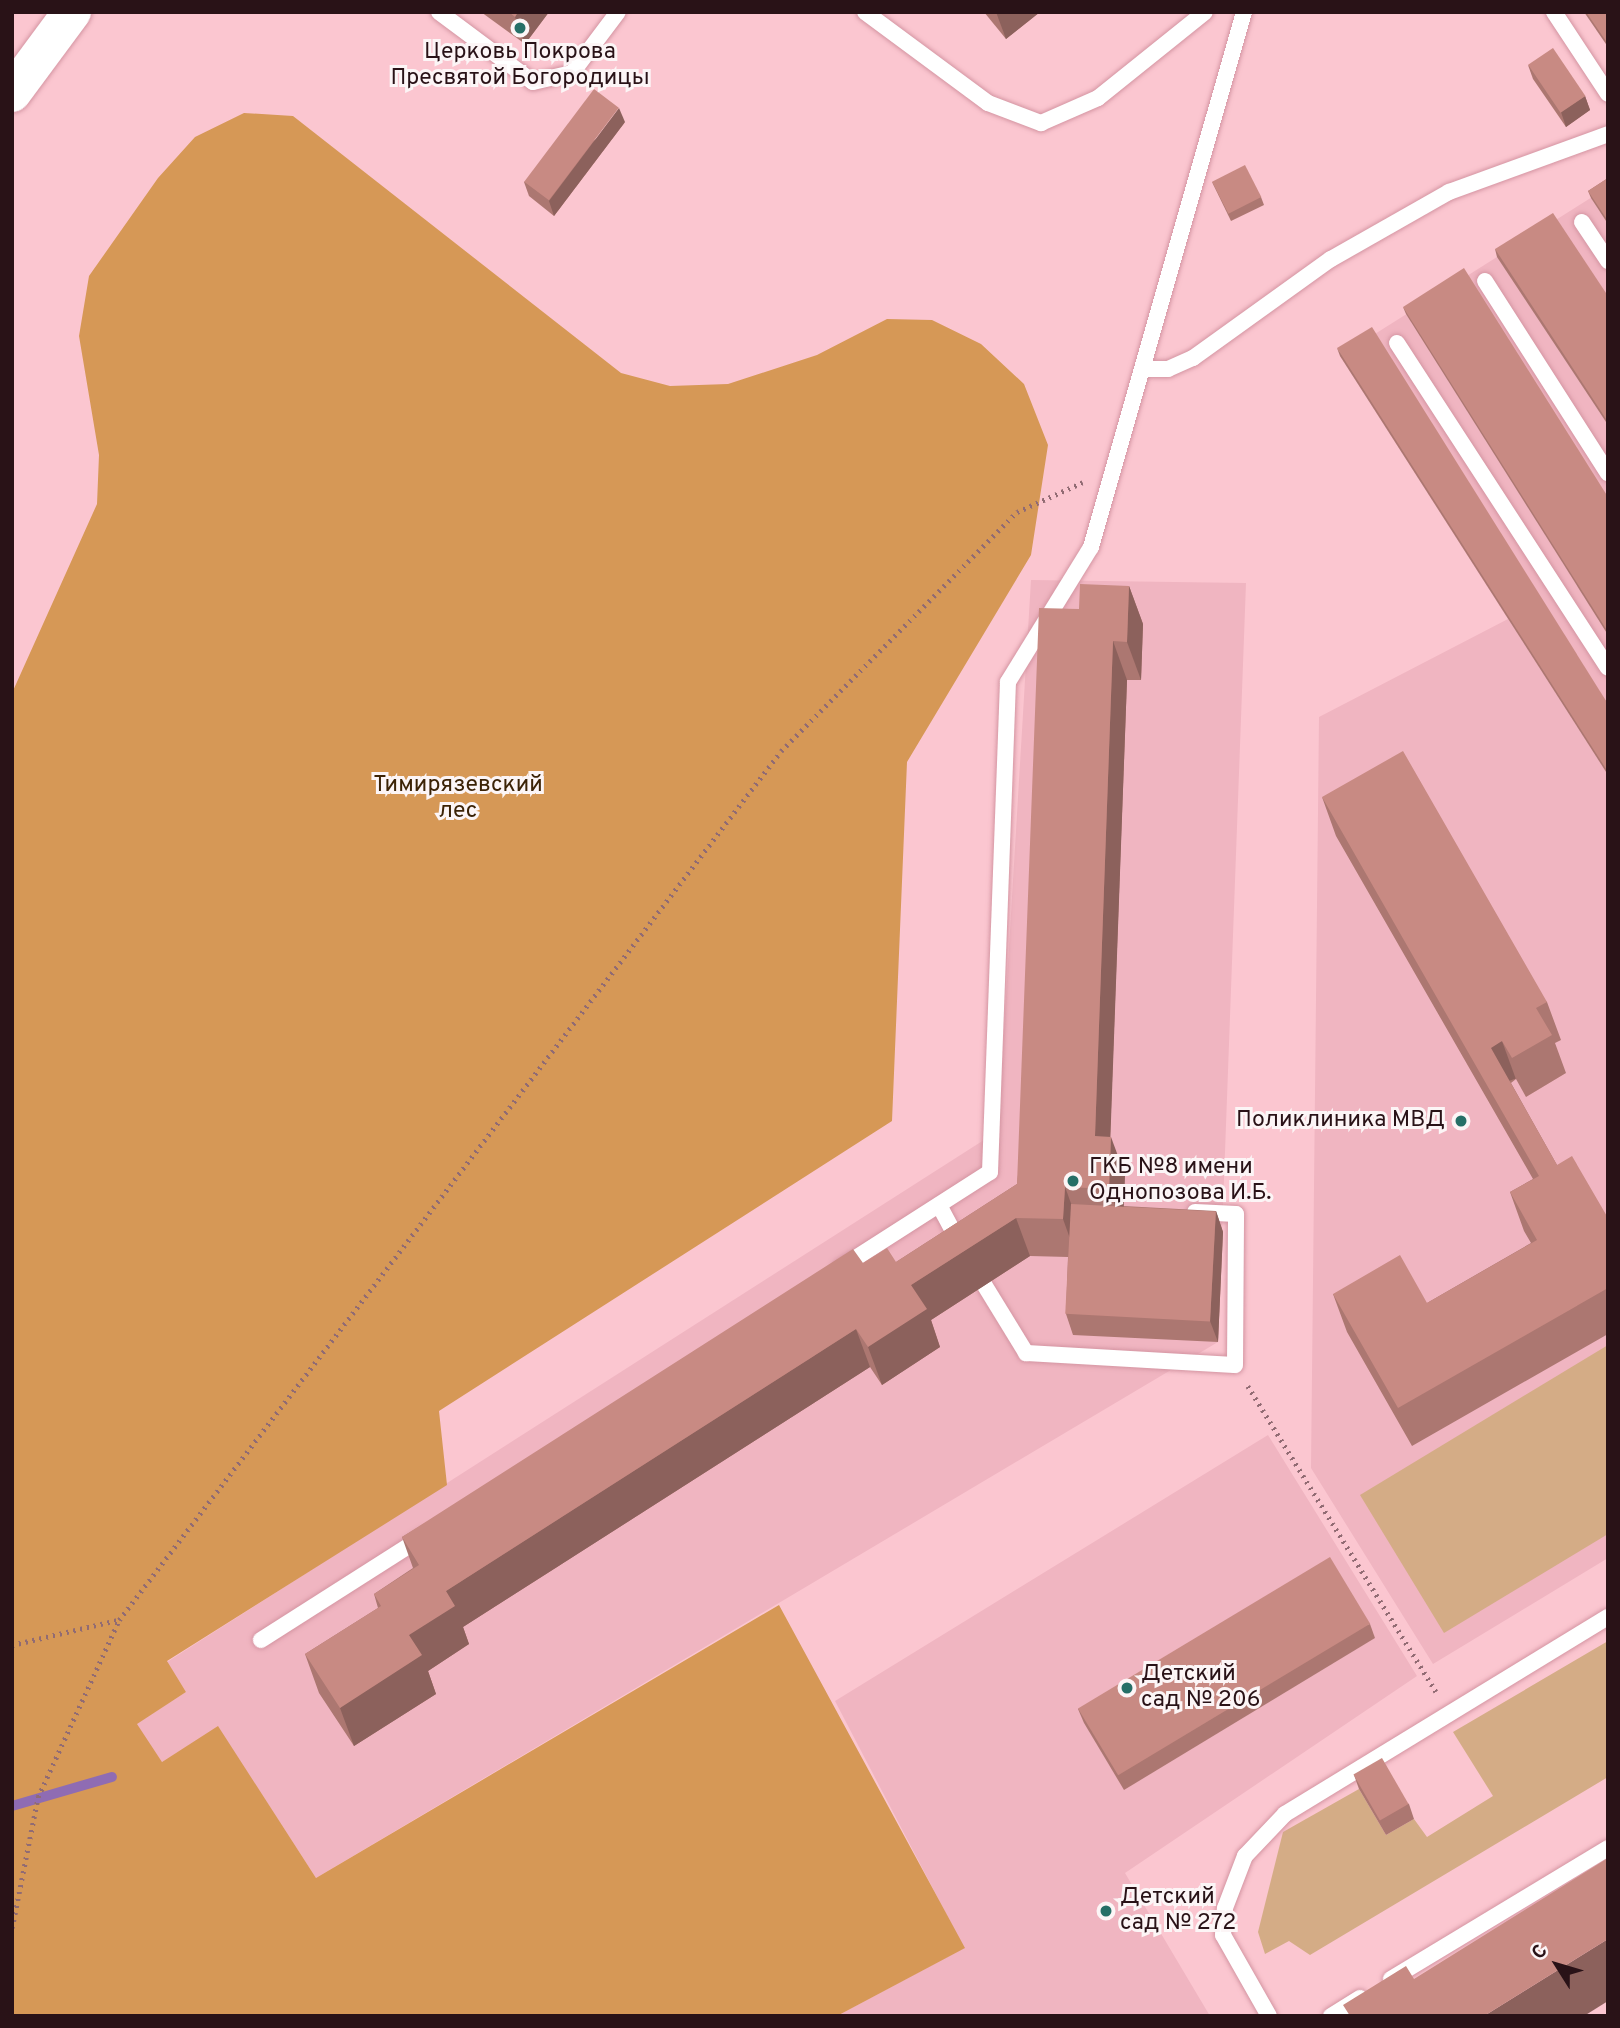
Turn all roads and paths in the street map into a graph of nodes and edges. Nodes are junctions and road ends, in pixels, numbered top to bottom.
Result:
1 (72, 12) edge
2 (439, 12) edge
3 (618, 12) edge
4 (865, 12) edge
5 (1205, 12) edge
6 (1244, 12) edge
7 (1554, 12) edge
8 (12, 93) edge
9 (1608, 94) edge
10 (1608, 134) edge
11 (1582, 222) dead end
12 (1608, 261) edge
13 (1485, 281) dead end
14 (1397, 344) dead end
15 (1146, 369) junction
16 (1118, 466) junction
17 (1608, 473) edge
18 (1608, 668) edge
19 (939, 1205) junction
20 (1184, 1211) edge
21 (970, 1262) edge
22 (822, 1280) edge
23 (985, 1286) edge
24 (1235, 1365) junction
25 (437, 1528) edge
26 (1608, 1618) edge
27 (119, 1620) junction
28 (261, 1640) dead end
29 (12, 1645) edge
30 (1449, 1714) junction
31 (1608, 1848) edge
32 (13, 1924) edge
33 (1269, 2016) edge
34 (1331, 2016) edge

1 - 8 main road
2 - 3 lane
4 - 5 lane
6 - 15 lane
7 - 9 lane
10 - 15 lane
11 - 12 lane
13 - 17 lane
14 - 18 lane
15 - 16 lane
16 - 19 lane
16 - 27 path
19 - 21 lane
19 - 22 lane
20 - 24 lane
23 - 24 lane
24 - 30 path
25 - 28 lane
26 - 30 lane
27 - 29 path
27 - 32 path
30 - 33 lane
31 - 34 lane

